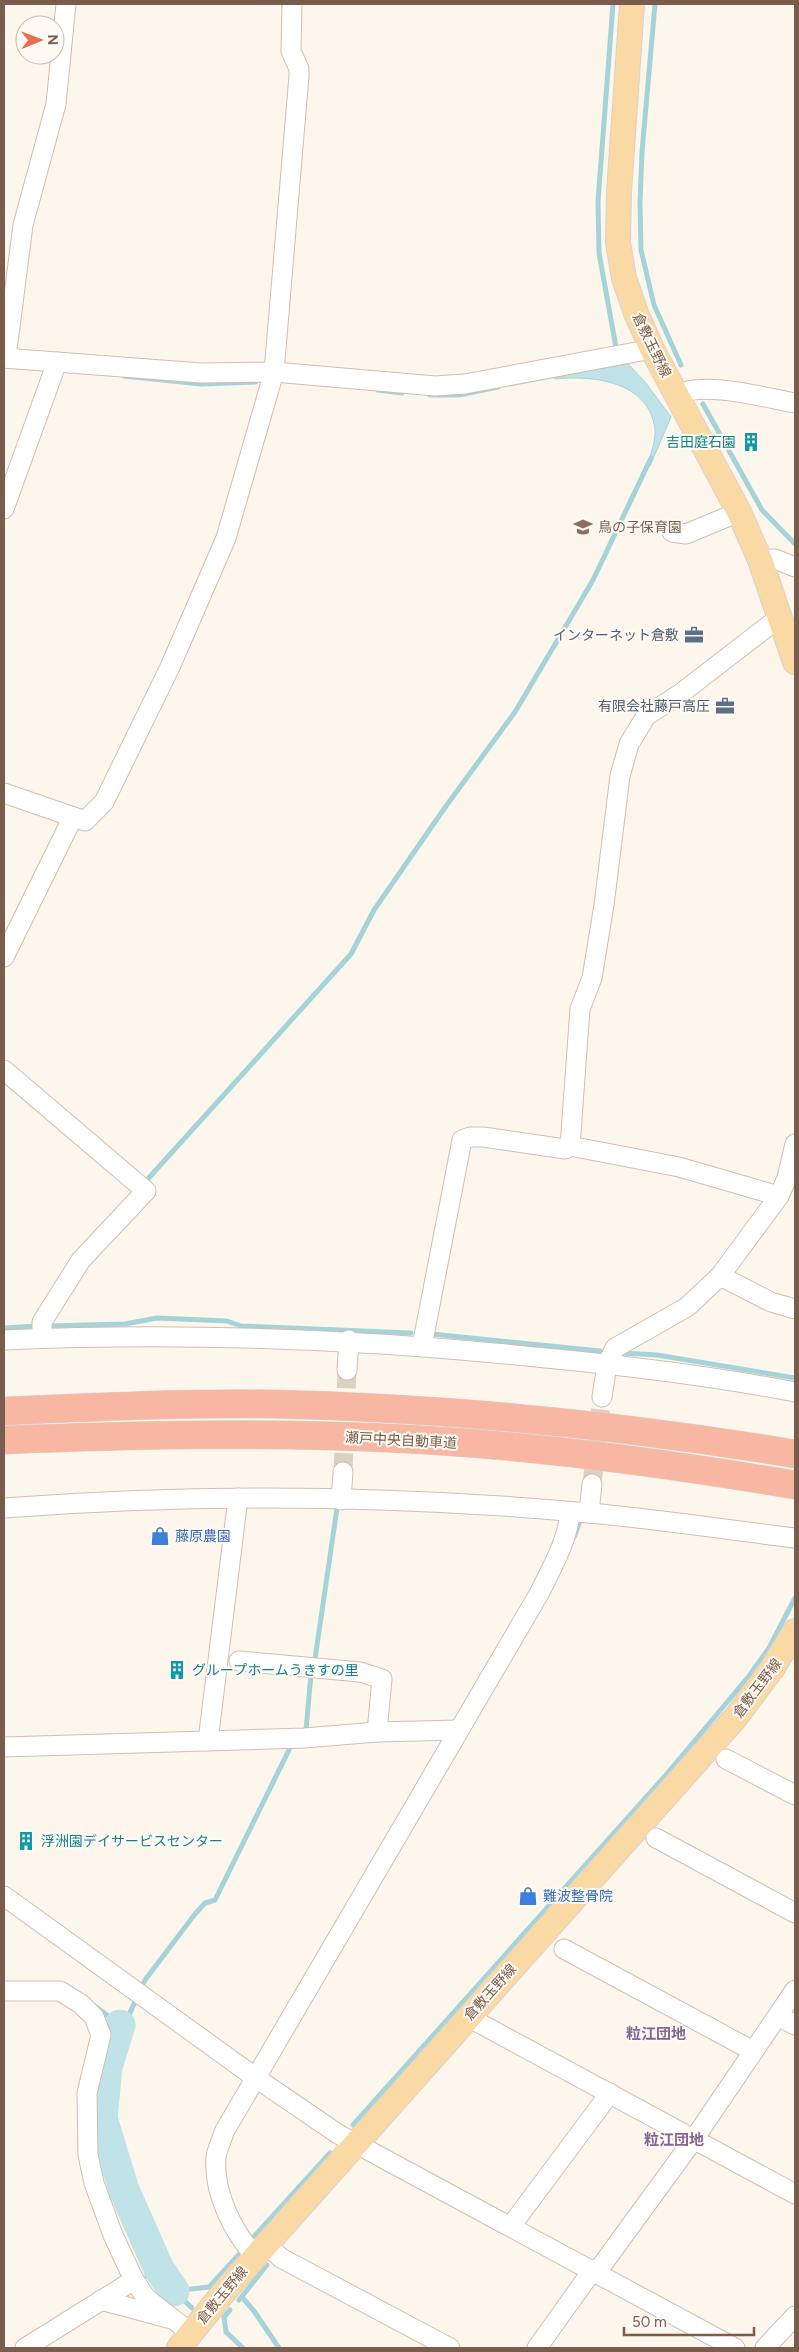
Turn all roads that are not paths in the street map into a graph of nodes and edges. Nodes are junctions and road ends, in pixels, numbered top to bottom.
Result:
1 (66, 4) edge
2 (292, 4) edge
3 (632, 4) edge
4 (652, 349) junction
5 (5, 358) edge
6 (57, 362) junction
7 (274, 372) junction
8 (677, 395) junction
9 (795, 403) edge
10 (4, 509) edge
11 (739, 512) junction
12 (672, 532) dead end
13 (760, 560) junction
14 (795, 567) edge
15 (780, 617) junction
16 (795, 662) edge
17 (4, 793) edge
18 (73, 817) junction
19 (4, 957) edge
20 (4, 1070) edge
21 (795, 1144) edge
22 (570, 1146) junction
23 (779, 1196) junction
24 (720, 1276) junction
25 (795, 1309) edge
26 (42, 1330) junction
27 (4, 1340) edge
28 (349, 1340) junction
29 (422, 1346) junction
30 (607, 1364) junction
31 (347, 1370) tunnel mouth
32 (795, 1392) edge
33 (602, 1397) tunnel mouth
34 (4, 1411) edge
35 (4, 1440) edge
36 (795, 1454) edge
37 (343, 1472) tunnel mouth
38 (592, 1484) tunnel mouth
39 (795, 1485) edge
40 (238, 1498) junction
41 (341, 1500) junction
42 (4, 1508) edge
43 (570, 1512) junction
44 (589, 1513) junction
45 (795, 1538) edge
46 (793, 1640) edge
47 (239, 1661) dead end
48 (458, 1730) junction
49 (377, 1732) junction
50 (208, 1741) junction
51 (4, 1747) edge
52 (726, 1759) dead end
53 (795, 1795) edge
54 (656, 1838) dead end
55 (4, 1896) edge
56 (795, 1913) edge
57 (564, 1949) dead end
58 (795, 1990) edge
59 (4, 1992) edge
60 (778, 2016) junction
61 (468, 2017) junction
62 (795, 2025) edge
63 (753, 2051) junction
64 (256, 2078) junction
65 (610, 2094) junction
66 (694, 2139) junction
67 (357, 2144) junction
68 (795, 2194) edge
69 (511, 2226) junction
70 (253, 2248) junction
71 (595, 2271) junction
72 (134, 2280) junction
73 (106, 2303) junction
74 (795, 2316) edge
75 (181, 2333) edge
76 (25, 2348) edge
77 (450, 2348) edge
78 (537, 2348) edge
79 (735, 2348) edge
80 (765, 2348) edge

1 - 5 street
2 - 7 street
3 - 4 main road, 倉敷玉野線
4 - 7 street
4 - 8 main road, 倉敷玉野線
5 - 6 street
6 - 7 street
6 - 10 street
7 - 18 street
8 - 9 street
8 - 11 main road, 倉敷玉野線
11 - 12 street
11 - 13 main road, 倉敷玉野線
13 - 14 street
13 - 15 main road, 倉敷玉野線
15 - 16 main road, 倉敷玉野線
15 - 22 street
17 - 18 street
18 - 19 street
20 - 26 street
21 - 23 street
22 - 23 street
22 - 29 street
23 - 24 street
24 - 25 street
24 - 30 street
26 - 27 street
26 - 28 street
28 - 29 street
28 - 31 street
29 - 30 street
30 - 32 street
30 - 33 street
34 - 36 highway
35 - 39 highway, 瀬戸中央自動車道
37 - 41 street
38 - 44 street
40 - 41 street
40 - 42 street
40 - 50 street
41 - 43 street
43 - 44 street
43 - 48 street
44 - 45 street
46 - 61 main road, 倉敷玉野線
47 - 49 street
48 - 49 street
48 - 64 street
49 - 50 street
50 - 51 street
52 - 53 street
54 - 56 street
55 - 64 street
57 - 63 street
58 - 60 street
59 - 72 street
60 - 62 street
60 - 63 street
61 - 65 street
61 - 67 main road, 倉敷玉野線
63 - 66 street
64 - 67 street
64 - 70 street
65 - 66 street
65 - 69 street
66 - 68 street
66 - 71 street
67 - 69 street
67 - 70 main road, 倉敷玉野線
69 - 71 street
70 - 75 main road, 倉敷玉野線
70 - 77 street
71 - 78 street
71 - 79 street
72 - 73 street
72 - 75 street
73 - 75 street
73 - 76 street
74 - 80 street

